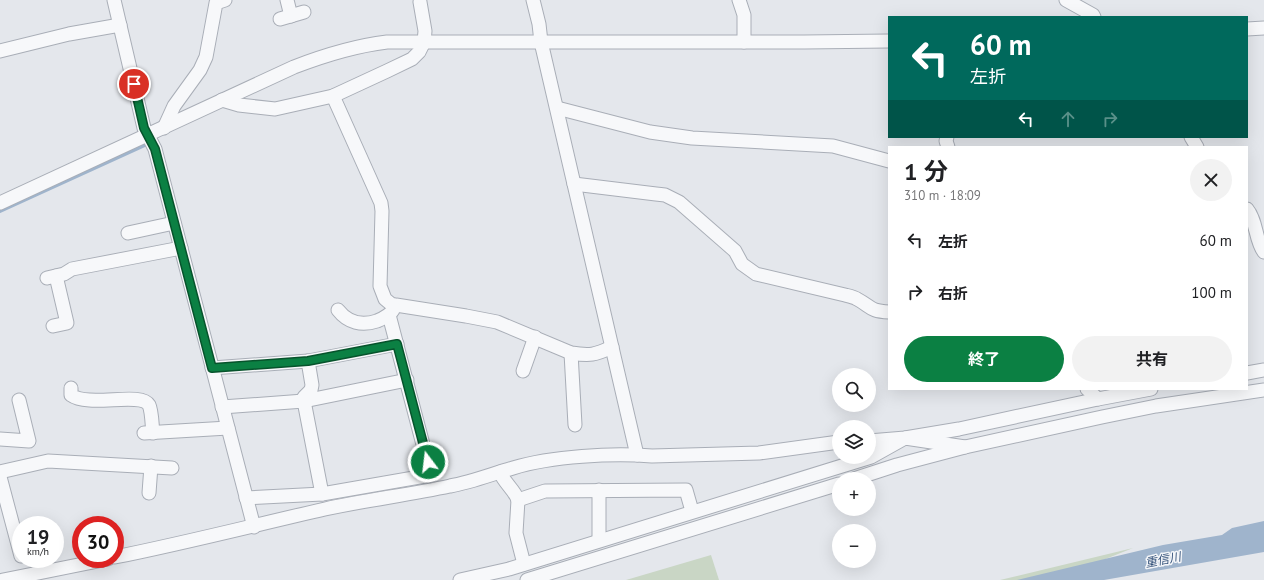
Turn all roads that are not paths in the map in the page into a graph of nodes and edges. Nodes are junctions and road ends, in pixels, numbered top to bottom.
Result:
1 (114, 0) edge
2 (225, 0) edge
3 (287, 0) edge
4 (533, 0) edge
5 (739, 0) edge
6 (1066, 0) edge
7 (420, 2) dead end
8 (292, 16) dead end
9 (1094, 16) edge
10 (120, 25) junction
11 (1264, 28) edge
12 (1248, 29) edge
13 (888, 41) edge
14 (424, 42) junction
15 (541, 42) junction
16 (744, 42) junction
17 (0, 51) edge
18 (333, 96) junction
19 (222, 100) junction
20 (557, 108) junction
21 (164, 128) junction
22 (148, 135) junction
23 (888, 161) edge
24 (574, 184) junction
25 (0, 203) edge
26 (1248, 210) edge
27 (174, 223) junction
28 (128, 233) dead end
29 (181, 248) junction
30 (1264, 252) edge
31 (338, 310) dead end
32 (393, 310) junction
33 (888, 312) edge
34 (53, 326) dead end
35 (534, 337) junction
36 (397, 344) junction
37 (612, 347) junction
38 (571, 353) junction
39 (308, 361) junction
40 (212, 368) junction
41 (1264, 370) edge
42 (523, 371) dead end
43 (1248, 373) edge
44 (407, 380) junction
45 (71, 388) dead end
46 (1088, 390) edge
47 (1147, 390) edge
48 (1264, 390) edge
49 (1098, 399) junction
50 (19, 400) dead end
51 (304, 401) junction
52 (222, 407) junction
53 (575, 425) dead end
54 (228, 428) junction
55 (905, 438) junction
56 (0, 439) edge
57 (876, 440) edge
58 (832, 443) edge
59 (964, 447) junction
60 (637, 455) junction
61 (151, 466) junction
62 (172, 468) dead end
63 (0, 472) edge
64 (500, 472) junction
65 (875, 472) edge
66 (0, 477) edge
67 (832, 486) edge
68 (599, 490) junction
69 (149, 493) dead end
70 (322, 494) junction
71 (246, 498) junction
72 (518, 500) junction
73 (692, 512) junction
74 (12, 523) edge
75 (254, 527) junction
76 (599, 540) junction
77 (124, 556) edge
78 (524, 564) junction
79 (72, 566) edge
80 (24, 568) edge
81 (26, 576) junction
82 (3, 580) edge
83 (460, 580) edge
84 (527, 580) edge

1 - 10 street
2 - 21 street
3 - 8 street
4 - 15 street
5 - 16 street
6 - 9 street
7 - 14 street
10 - 17 street
10 - 22 street
11 - 12 street
13 - 16 street
14 - 15 street
14 - 18 street
14 - 19 street
15 - 16 street
15 - 20 street
18 - 19 street
18 - 32 street
19 - 21 street
20 - 23 street
20 - 24 street
21 - 22 street
22 - 25 street
22 - 27 street
24 - 33 street
24 - 37 street
26 - 30 street
27 - 28 street
27 - 29 street
29 - 34 street
29 - 40 street
31 - 32 street
32 - 35 street
32 - 36 street
35 - 38 street
35 - 42 street
36 - 39 street
36 - 44 street
37 - 38 street
37 - 60 street
38 - 53 street
39 - 40 street
39 - 51 street
40 - 52 street
41 - 43 street
44 - 51 street
44 - 70 street
45 - 54 street
46 - 49 street
47 - 49 street
48 - 59 street
49 - 55 street
50 - 56 street
51 - 52 street
51 - 70 street
52 - 54 street
54 - 71 street
55 - 57 street
55 - 59 street
55 - 73 street
58 - 60 street
59 - 65 street
60 - 64 street
61 - 62 street
61 - 63 street
61 - 69 street
64 - 72 street
64 - 75 street
66 - 74 street
67 - 84 street
68 - 72 street
68 - 73 street
68 - 76 street
70 - 71 street
71 - 75 street
72 - 78 street
73 - 76 street
75 - 77 street
76 - 78 street
78 - 83 street
79 - 81 street
80 - 81 street
81 - 82 street

